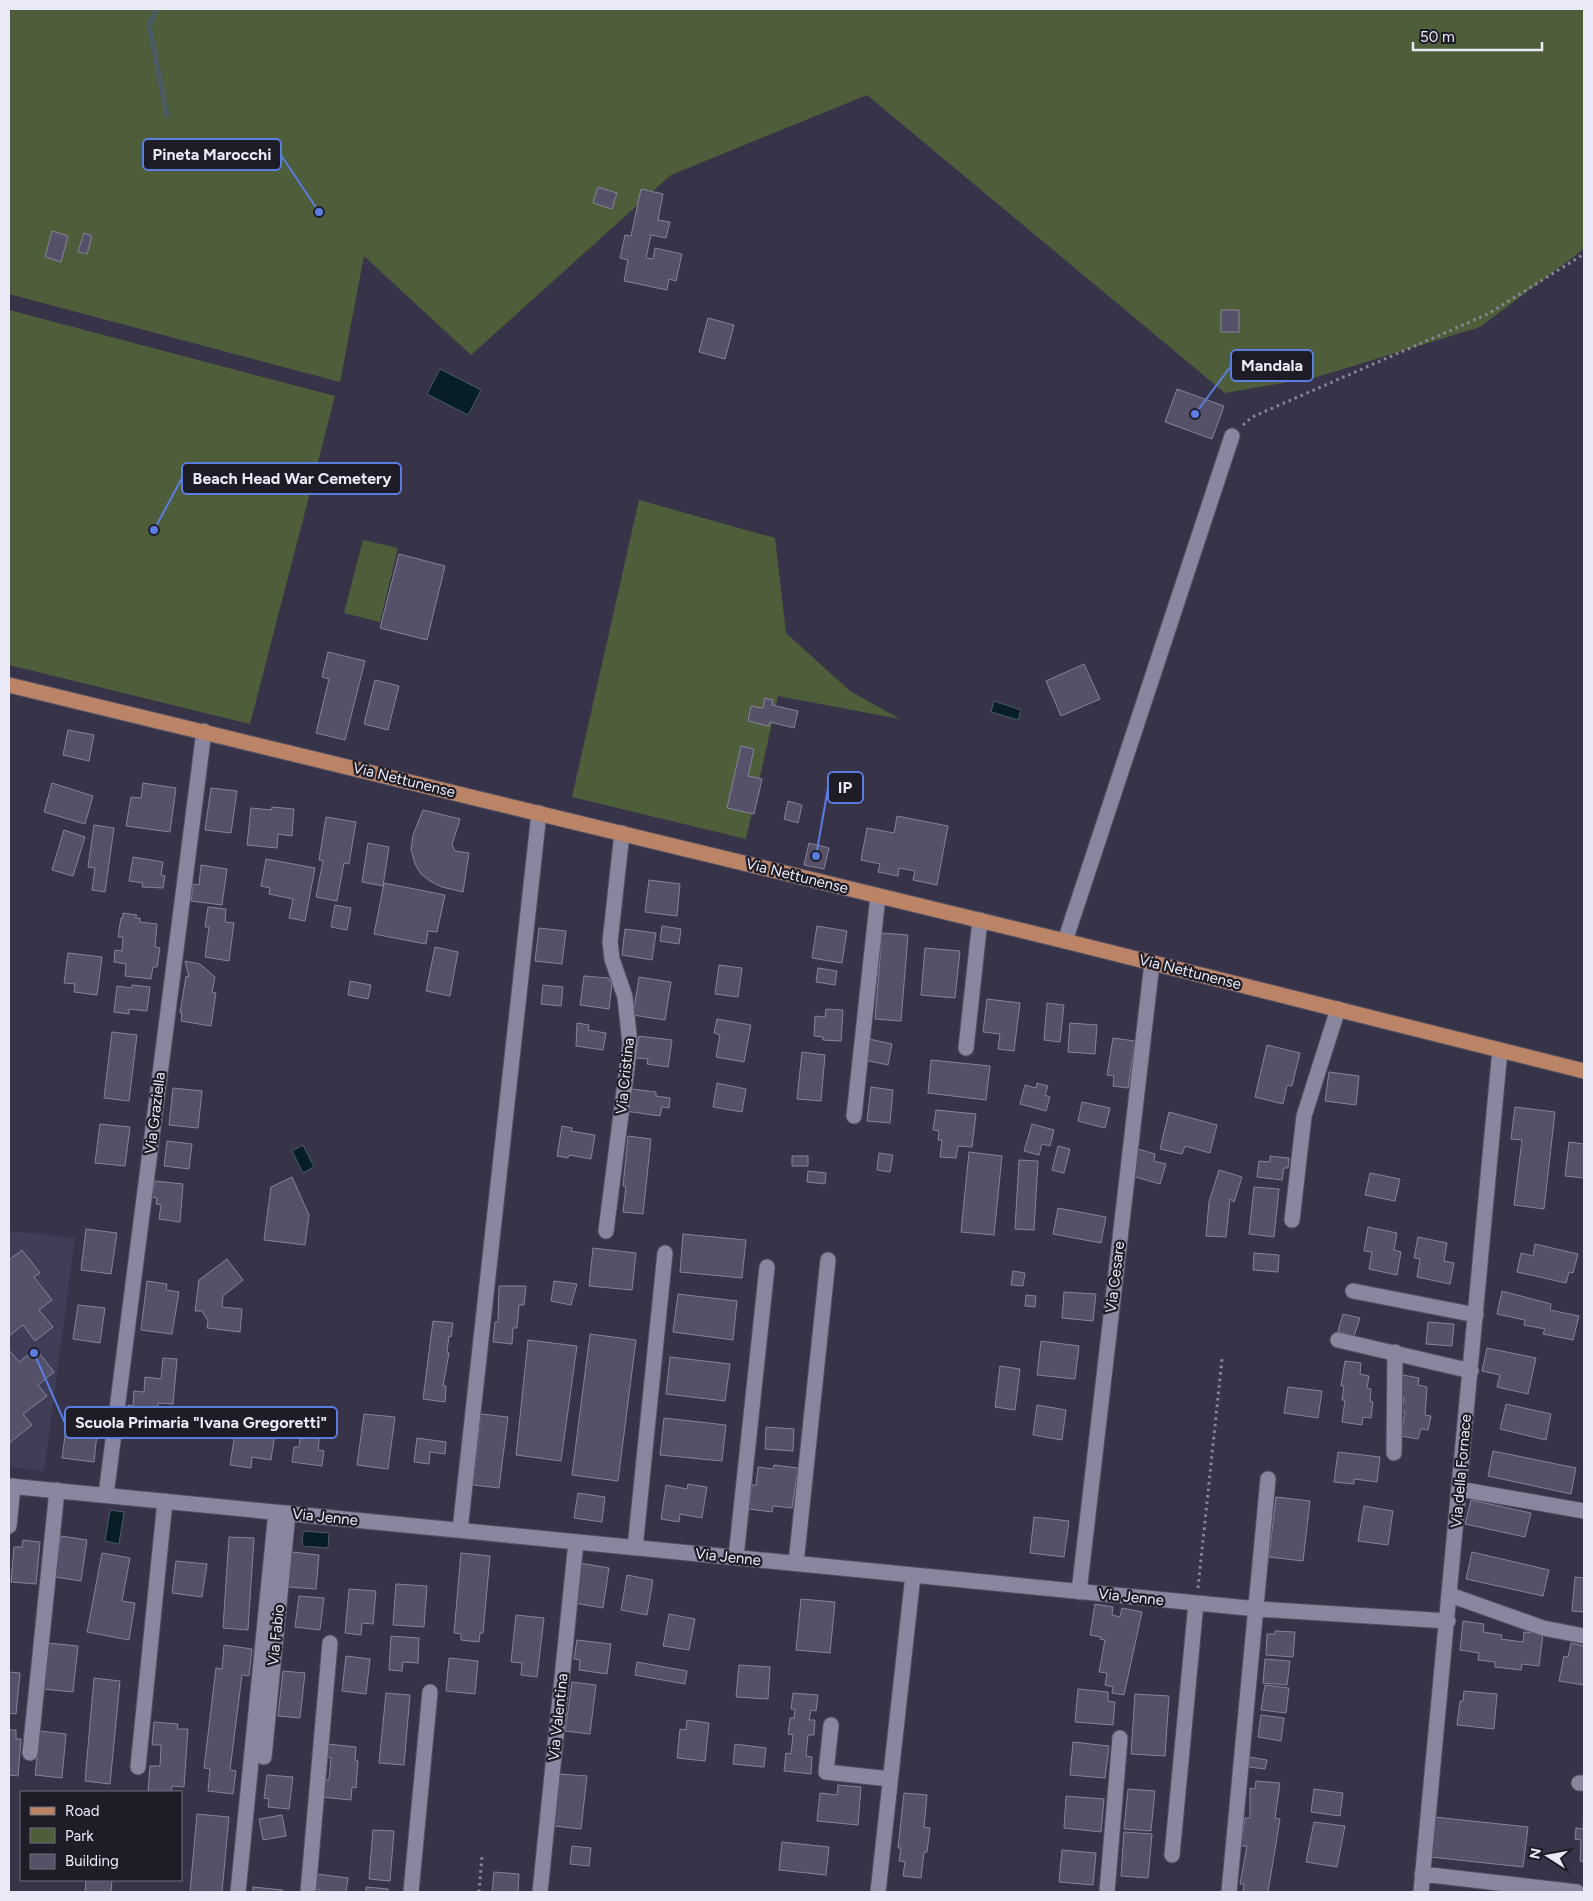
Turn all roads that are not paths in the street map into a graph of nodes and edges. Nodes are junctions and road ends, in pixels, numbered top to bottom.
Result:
1 (1232, 436) road end
2 (9, 685) edge
3 (204, 732) junction
4 (539, 813) junction
5 (622, 833) junction
6 (878, 896) junction
7 (980, 920) junction
8 (1065, 941) junction
9 (1152, 963) junction
10 (1338, 1009) junction
11 (966, 1048) dead end
12 (1500, 1050) junction
13 (1584, 1071) edge
14 (854, 1116) dead end
15 (1292, 1220) dead end
16 (606, 1232) dead end
17 (665, 1252) dead end
18 (828, 1260) dead end
19 (767, 1266) dead end
20 (1353, 1291) dead end
21 (1476, 1315) junction
22 (1338, 1340) dead end
23 (1395, 1352) junction
24 (1471, 1370) junction
25 (1394, 1453) dead end
26 (1268, 1479) dead end
27 (11, 1486) edge
28 (1460, 1489) junction
29 (57, 1490) junction
30 (106, 1495) junction
31 (165, 1501) junction
32 (1584, 1511) edge
33 (282, 1513) junction
34 (9, 1526) edge
35 (460, 1530) junction
36 (576, 1542) junction
37 (635, 1548) junction
38 (736, 1557) junction
39 (796, 1564) junction
40 (913, 1575) junction
41 (1079, 1592) junction
42 (1450, 1595) junction
43 (1196, 1603) junction
44 (1258, 1609) junction
45 (1448, 1621) junction
46 (1584, 1636) edge
47 (330, 1643) dead end
48 (430, 1692) dead end
49 (831, 1725) dead end
50 (1120, 1738) dead end
51 (30, 1752) dead end
52 (264, 1757) dead end
53 (138, 1767) dead end
54 (890, 1779) junction
55 (1172, 1855) dead end
56 (1422, 1874) junction
57 (238, 1892) edge
58 (308, 1892) edge
59 (411, 1892) edge
60 (540, 1892) edge
61 (878, 1892) edge
62 (1107, 1892) edge
63 (1229, 1892) edge
64 (1421, 1892) edge
65 (1577, 1892) edge

1 - 8 street
2 - 3 main road, Via Nettunense
3 - 4 main road, Via Nettunense
3 - 30 street, Via Graziella
4 - 5 main road, Via Nettunense
4 - 35 street
5 - 6 main road, Via Nettunense
5 - 16 street, Via Cristina
6 - 7 main road, Via Nettunense
6 - 14 street
7 - 8 main road, Via Nettunense
7 - 11 street
8 - 9 main road, Via Nettunense
9 - 10 main road, Via Nettunense
9 - 41 street, Via Cesare
10 - 12 main road, Via Nettunense
10 - 15 street
12 - 13 main road, Via Nettunense
12 - 21 street, Via della Fornace
17 - 37 street
18 - 39 street
19 - 38 street
20 - 21 street
21 - 24 street, Via della Fornace
22 - 23 street
23 - 24 street
23 - 25 street
24 - 28 street, Via della Fornace
26 - 44 street
27 - 29 street, Via Jenne
27 - 34 street
28 - 32 street
28 - 42 street, Via della Fornace
29 - 30 street, Via Jenne
29 - 51 street
30 - 31 street, Via Jenne
31 - 33 street, Via Jenne
31 - 53 street
33 - 35 street, Via Jenne
33 - 52 street, Via Fabio
33 - 57 street
35 - 36 street, Via Jenne
36 - 37 street, Via Jenne
36 - 60 street, Via Valentina
37 - 38 street, Via Jenne
38 - 39 street, Via Jenne
39 - 40 street, Via Jenne
40 - 41 street, Via Jenne
40 - 54 street
41 - 43 street, Via Jenne
42 - 45 street, Via della Fornace
42 - 46 street
43 - 44 street, Via Jenne
43 - 55 street
44 - 45 street, Via Jenne
44 - 63 street
45 - 56 street, Via della Fornace
47 - 58 street
48 - 59 street
49 - 54 street
50 - 62 street
54 - 61 street
56 - 64 street, Via della Fornace
56 - 65 street

